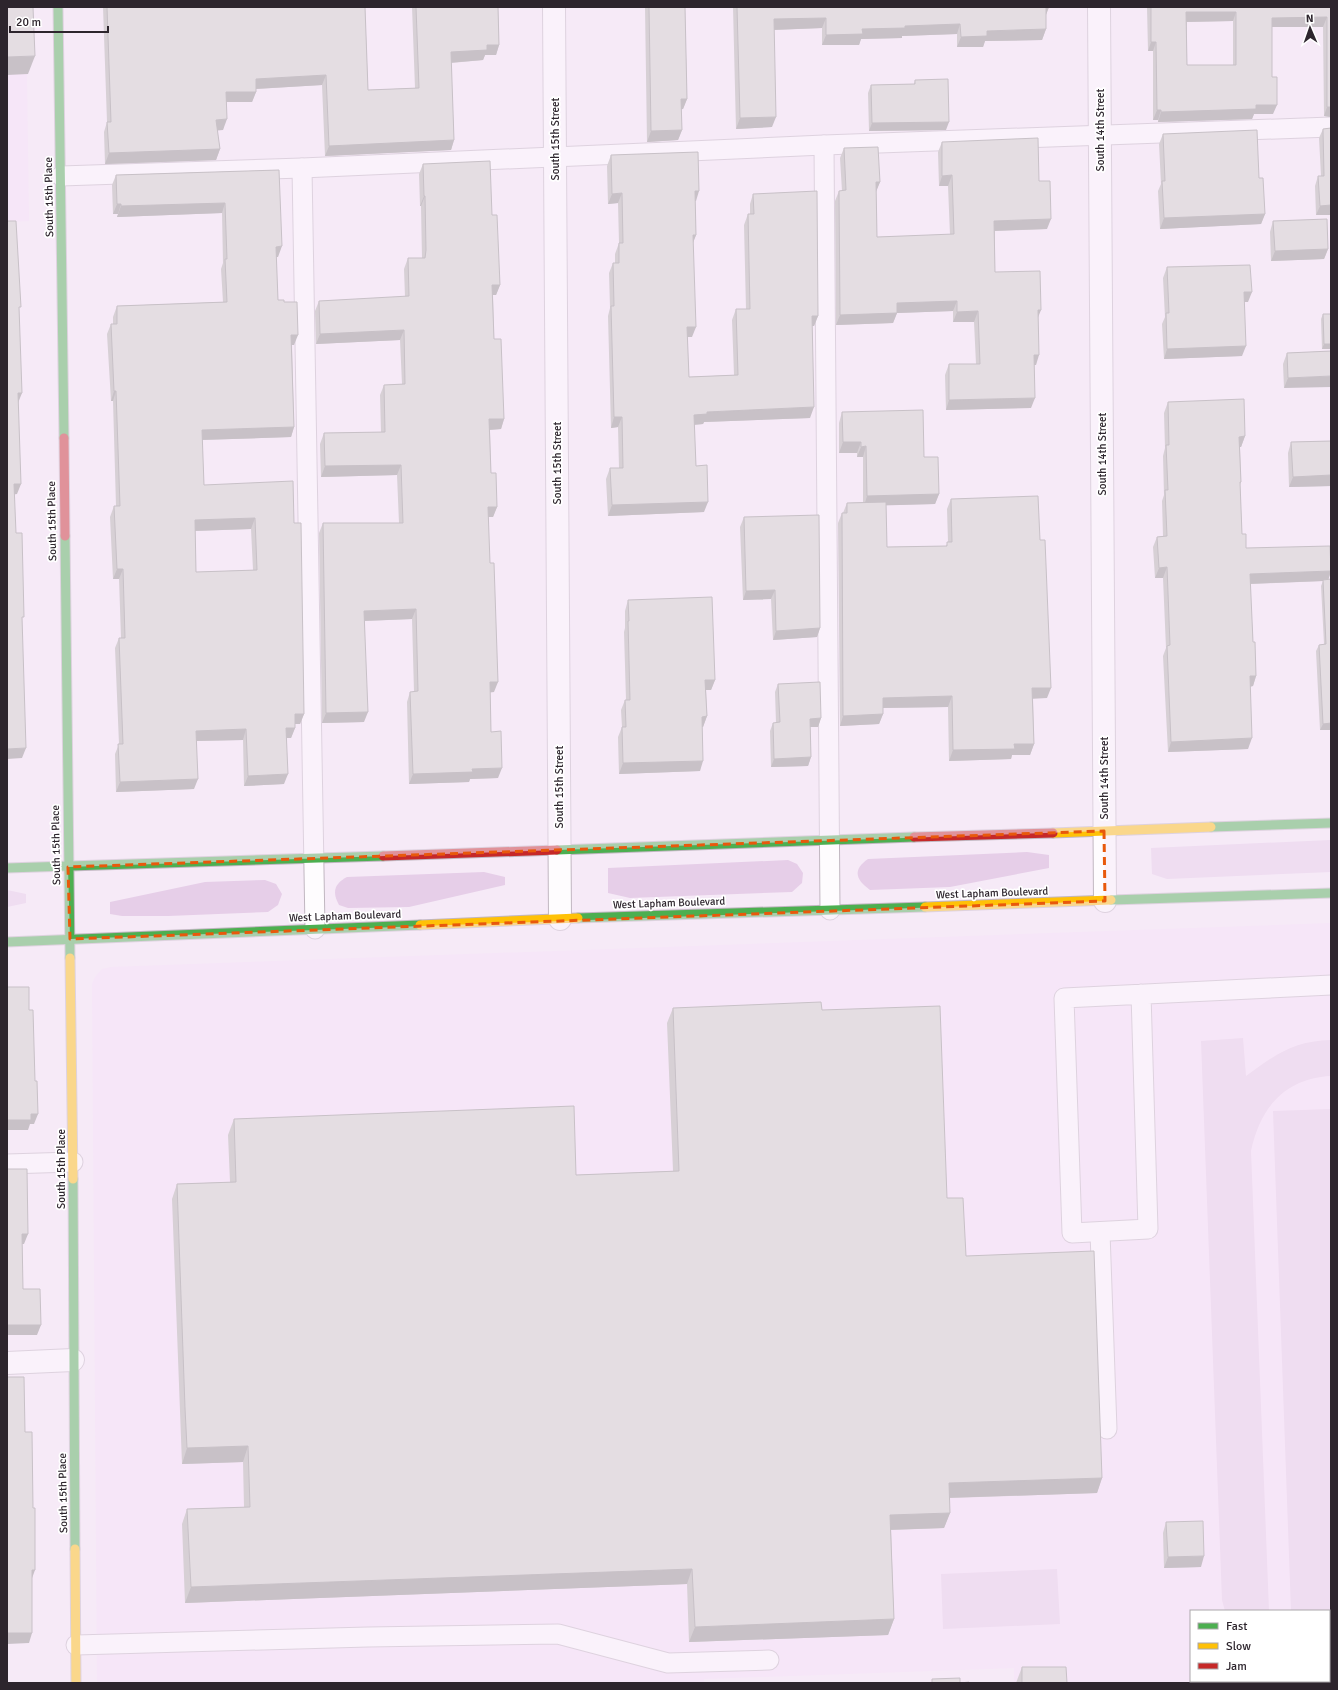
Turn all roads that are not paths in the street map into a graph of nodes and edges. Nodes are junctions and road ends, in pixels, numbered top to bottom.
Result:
1 (58, 7) edge
2 (554, 7) edge
3 (1099, 7) edge
4 (1331, 127) edge
5 (1100, 135) junction
6 (824, 145) junction
7 (555, 157) junction
8 (302, 168) junction
9 (61, 176) junction
10 (1331, 823) edge
11 (1104, 831) junction
12 (828, 841) junction
13 (559, 850) junction
14 (313, 859) junction
15 (68, 867) junction
16 (7, 868) edge
17 (1331, 893) edge
18 (1105, 901) junction
19 (830, 910) junction
20 (560, 919) junction
21 (315, 929) junction
22 (70, 939) junction
23 (7, 942) edge
24 (1331, 985) edge
25 (1141, 994) junction
26 (73, 1162) junction
27 (7, 1164) edge
28 (1100, 1232) junction
29 (73, 1360) junction
30 (7, 1363) edge
31 (1107, 1429) dead end
32 (76, 1645) junction
33 (769, 1660) dead end
34 (76, 1683) edge

1 - 9 street, South 15th Place
2 - 7 street, South 15th Street
3 - 5 street, South 14th Street
4 - 5 lane
5 - 6 lane
5 - 11 street, South 14th Street
6 - 7 lane
6 - 12 lane
7 - 8 lane
7 - 13 street, South 15th Street
8 - 9 lane
8 - 14 lane
9 - 15 street, South 15th Place
10 - 11 street
11 - 12 street
11 - 18 street, South 14th Street
12 - 13 street
12 - 19 lane
13 - 14 street
13 - 20 street, South 15th Street
14 - 15 street
14 - 21 lane
15 - 16 street
15 - 22 street, South 15th Place
17 - 18 street, West Lapham Boulevard
18 - 19 street, West Lapham Boulevard
19 - 20 street, West Lapham Boulevard
20 - 21 street, West Lapham Boulevard
21 - 22 street, West Lapham Boulevard
22 - 23 street, West Lapham Boulevard
22 - 26 street, South 15th Place
24 - 25 lane
25 - 28 lane
25 - 28 lane
26 - 27 lane
26 - 29 street, South 15th Place
28 - 31 lane
29 - 30 street
29 - 32 street, South 15th Place
32 - 33 lane
32 - 34 street, South 15th Place

